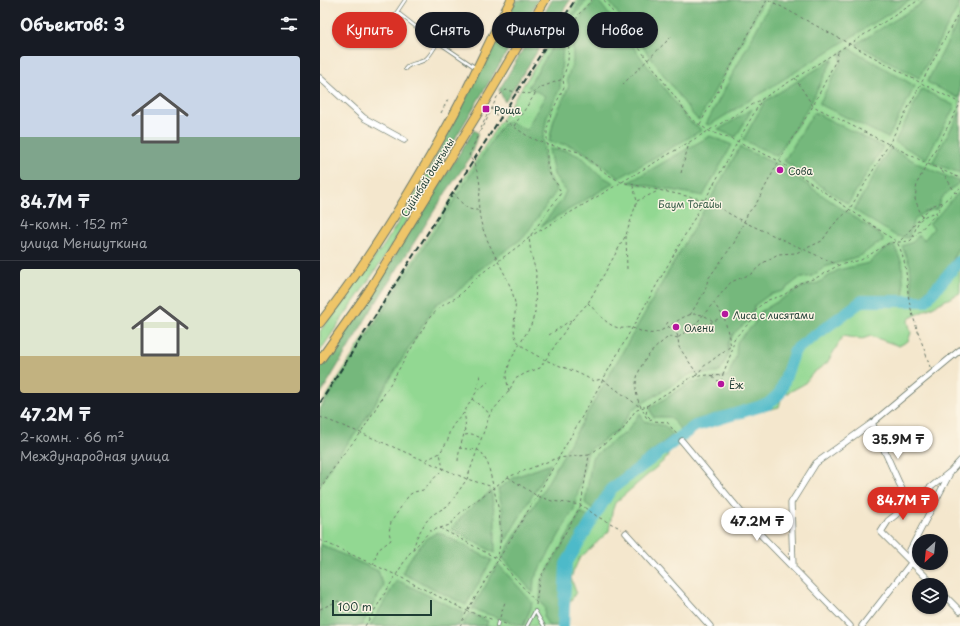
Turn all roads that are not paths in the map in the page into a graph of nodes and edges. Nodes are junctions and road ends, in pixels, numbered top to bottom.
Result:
1 (405, 0) edge
2 (511, 0) edge
3 (545, 0) edge
4 (397, 12) edge
5 (434, 48) edge
6 (447, 48) edge
7 (476, 68) junction
8 (405, 69) dead end
9 (320, 78) edge
10 (404, 140) dead end
11 (320, 323) edge
12 (960, 350) edge
13 (320, 360) edge
14 (872, 423) junction
15 (682, 441) road end
16 (960, 461) edge
17 (950, 472) junction
18 (909, 505) junction
19 (626, 533) road end
20 (918, 534) edge
21 (912, 546) edge
22 (912, 562) junction
23 (793, 566) junction
24 (920, 570) edge
25 (927, 578) edge
26 (948, 599) edge
27 (960, 611) edge
28 (498, 622) road end
29 (497, 626) edge
30 (527, 626) edge
31 (544, 626) edge
32 (710, 626) edge
33 (850, 626) edge
34 (862, 626) edge

1 - 4 lane
2 - 7 main road, Сүйінбай даңғылы
3 - 13 main road, Сүйінбай даңғылы
5 - 8 lane
6 - 7 lane
7 - 11 main road, Сүйінбай даңғылы
9 - 10 street
12 - 14 street
14 - 18 street
14 - 23 street
15 - 23 street
16 - 17 street
17 - 18 street
17 - 20 street
18 - 22 street
19 - 32 street
21 - 22 street
22 - 34 street
23 - 33 street
24 - 25 street
26 - 27 street
28 - 29 lane
30 - 31 lane

